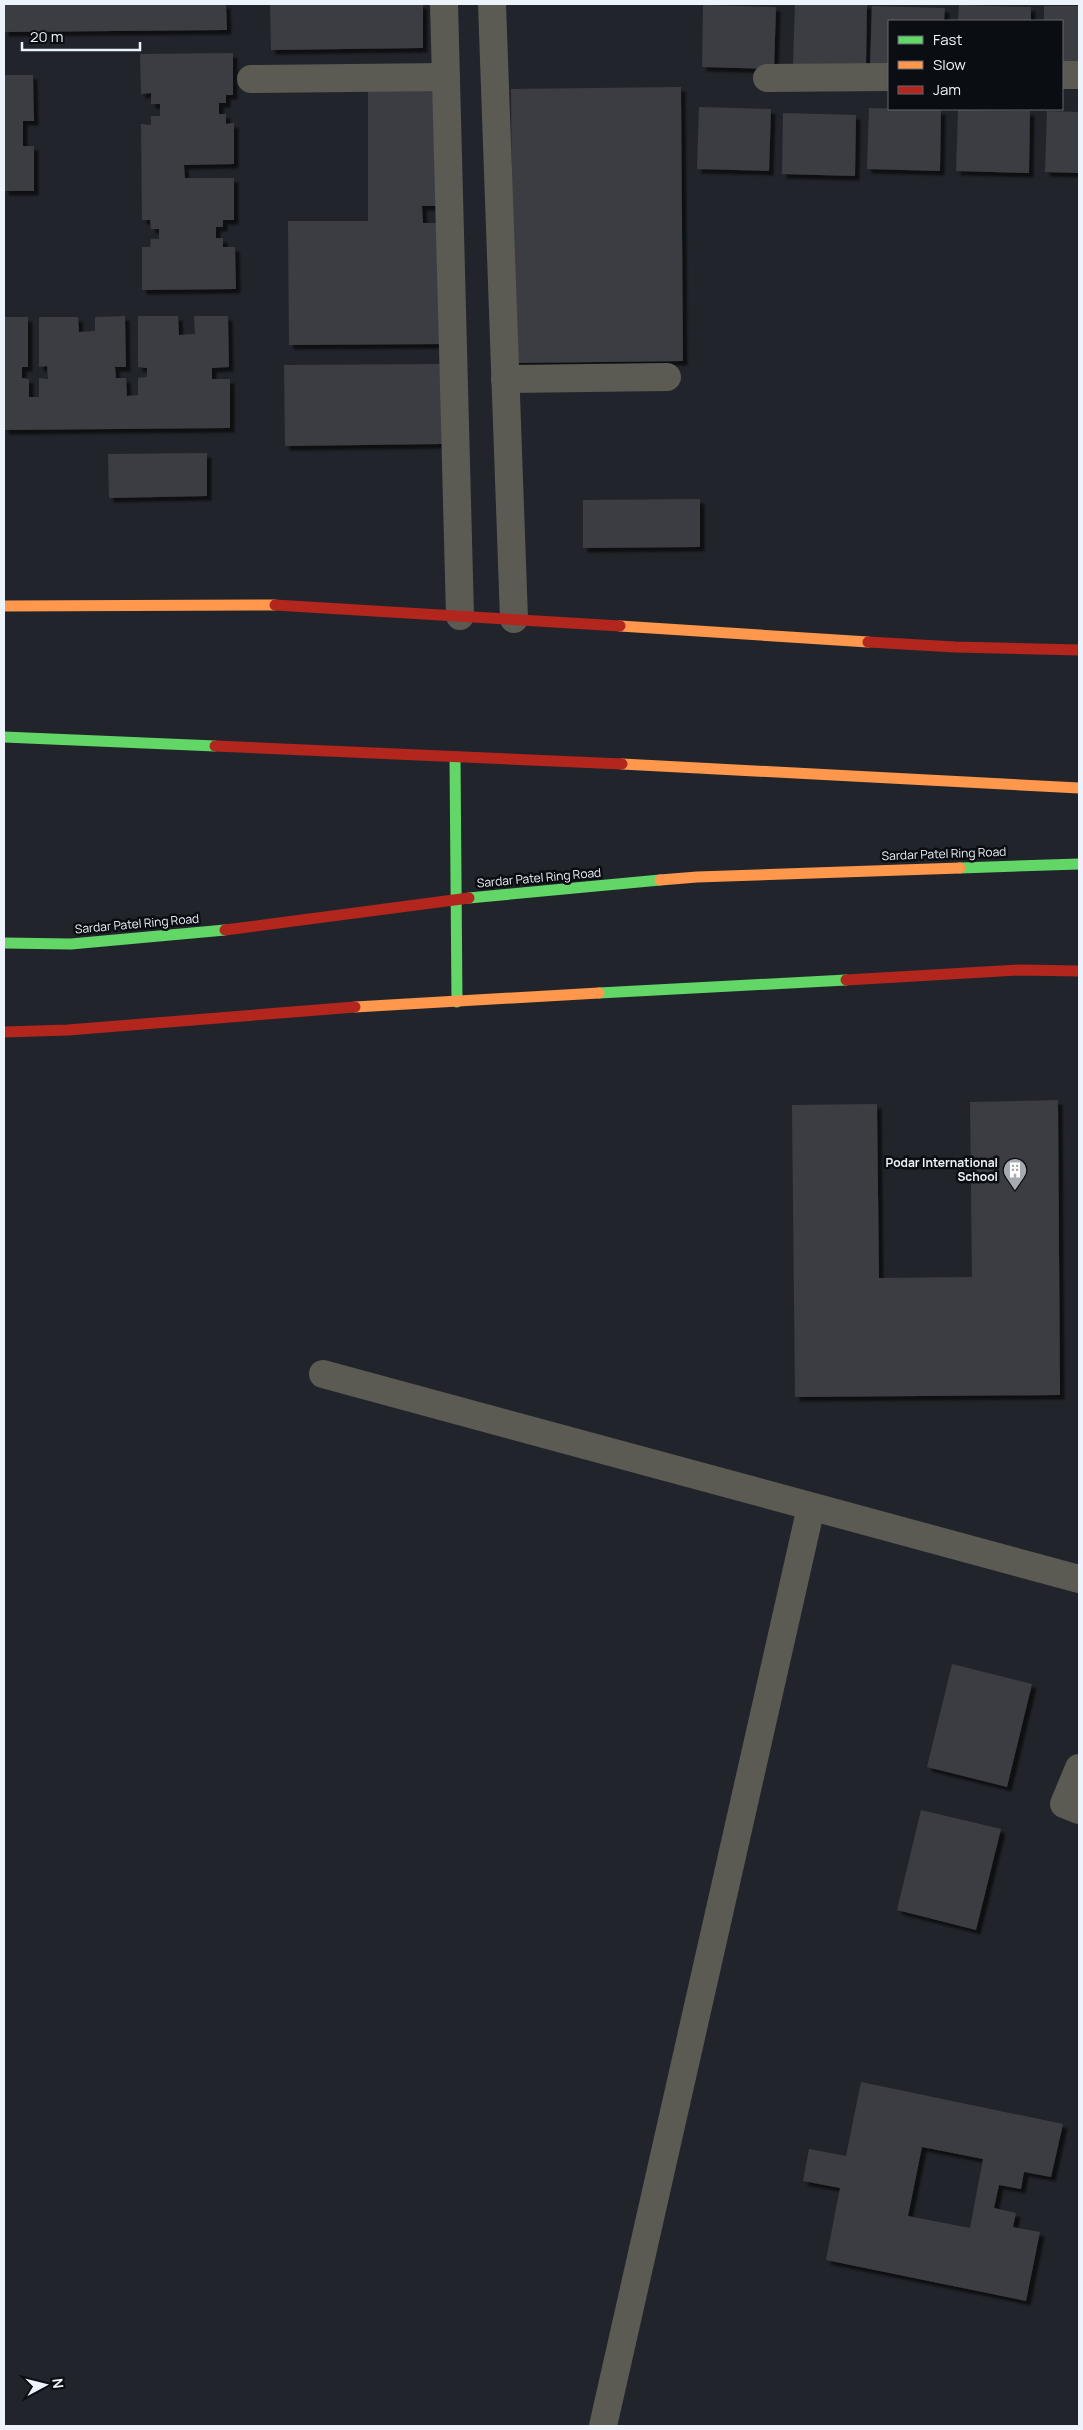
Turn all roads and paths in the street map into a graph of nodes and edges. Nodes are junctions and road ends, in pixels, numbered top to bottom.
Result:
1 (444, 4) edge
2 (492, 4) edge
3 (1063, 75) edge
4 (1079, 75) edge
5 (446, 77) junction
6 (888, 77) edge
7 (767, 78) dead end
8 (251, 80) dead end
9 (667, 377) dead end
10 (505, 379) junction
11 (4, 606) edge
12 (460, 616) junction
13 (514, 619) junction
14 (1079, 650) edge
15 (4, 737) edge
16 (455, 757) junction
17 (1079, 788) edge
18 (1079, 864) edge
19 (458, 899) junction
20 (4, 943) edge
21 (1079, 971) edge
22 (457, 1002) junction
23 (4, 1032) edge
24 (323, 1374) dead end
25 (811, 1507) junction
26 (1079, 1579) edge
27 (1079, 1768) edge
28 (1079, 1810) edge
29 (603, 2426) edge

1 - 5 street
2 - 10 street
3 - 4 street
5 - 8 street
5 - 12 street
6 - 7 street
9 - 10 street
10 - 13 street
11 - 12 main road
12 - 13 main road
13 - 14 main road
15 - 16 main road
16 - 17 main road
16 - 19 main road
18 - 19 main road, Sardar Patel Ring Road
19 - 20 main road, Sardar Patel Ring Road
19 - 22 main road
21 - 22 main road
22 - 23 main road
24 - 25 street
25 - 26 street
25 - 29 street
27 - 28 street

